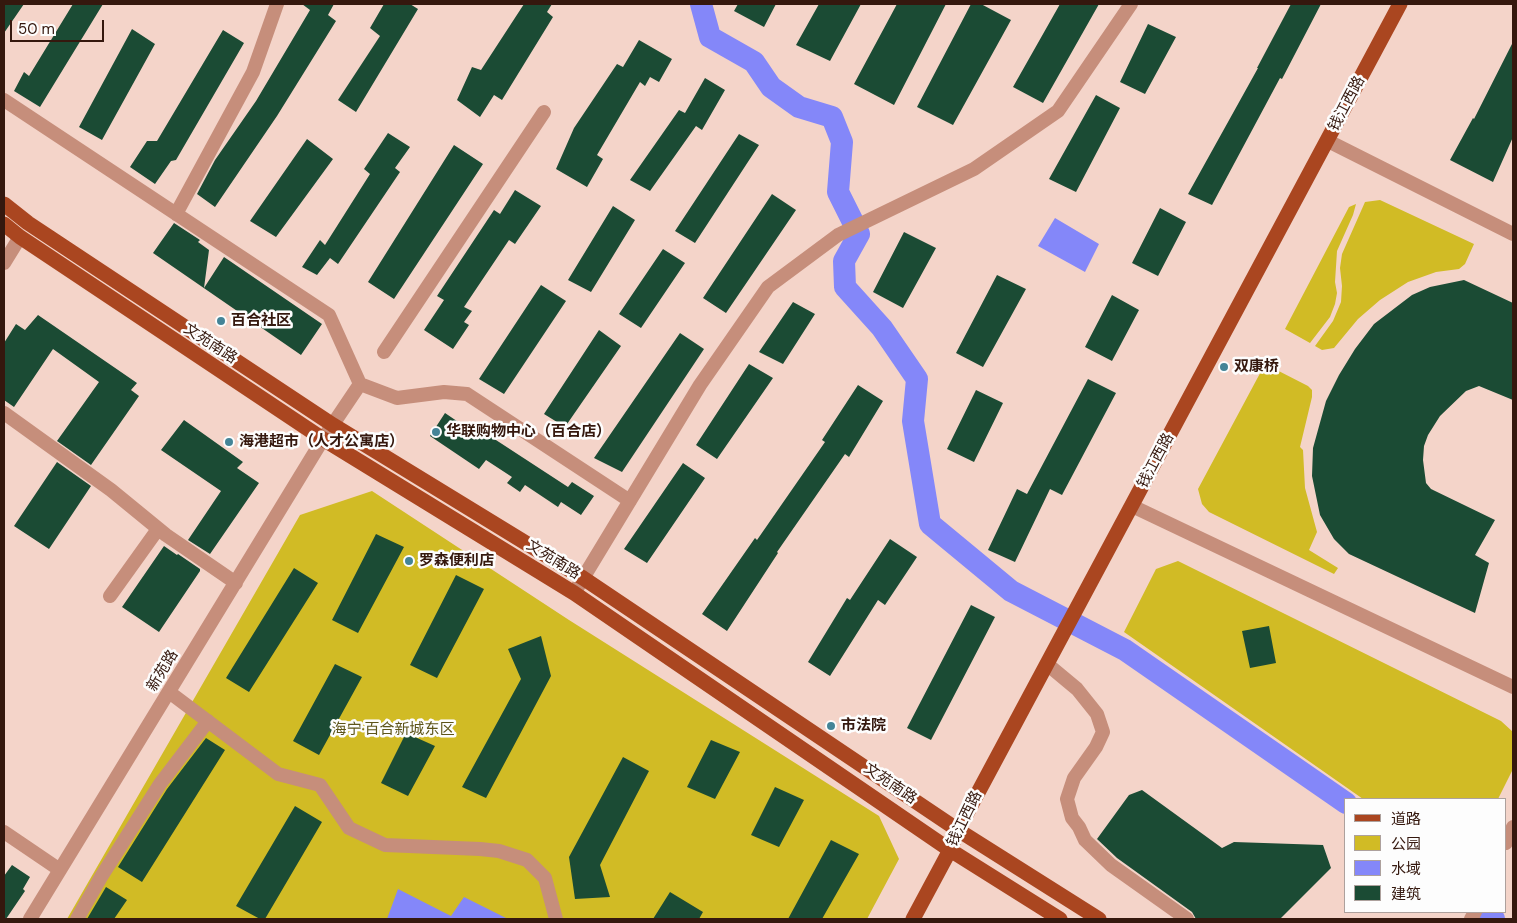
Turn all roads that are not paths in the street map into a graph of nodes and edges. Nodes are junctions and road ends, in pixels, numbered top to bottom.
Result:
1 (277, 4) edge
2 (1131, 4) edge
3 (1400, 4) edge
4 (4, 100) edge
5 (544, 112) dead end
6 (1328, 142) junction
7 (4, 204) edge
8 (176, 214) junction
9 (4, 224) edge
10 (1513, 234) edge
11 (20, 237) junction
12 (4, 263) edge
13 (384, 352) dead end
14 (360, 384) junction
15 (4, 413) edge
16 (333, 425) junction
17 (323, 439) junction
18 (630, 501) junction
19 (1132, 506) junction
20 (158, 529) junction
21 (583, 578) junction
22 (236, 583) junction
23 (574, 593) junction
24 (110, 596) dead end
25 (1047, 664) junction
26 (1513, 687) edge
27 (169, 692) junction
28 (208, 721) junction
29 (1513, 827) edge
30 (958, 830) junction
31 (4, 832) edge
32 (1507, 841) edge
33 (950, 850) junction
34 (60, 870) junction
35 (30, 919) edge
36 (77, 919) edge
37 (556, 919) edge
38 (912, 919) edge
39 (1060, 919) edge
40 (1099, 919) edge
41 (1187, 919) edge

1 - 8 street
2 - 18 street
3 - 6 main road, 钱江西路
4 - 8 street
5 - 13 street
6 - 10 street
6 - 19 main road, 钱江西路
7 - 16 main road, 文苑南路
8 - 14 street
9 - 11 main road, 文苑南路
11 - 12 street
11 - 17 main road, 文苑南路
14 - 16 street, 新苑路
14 - 18 street
15 - 20 street
16 - 17 street, 新苑路
16 - 21 main road, 文苑南路
17 - 22 street, 新苑路
17 - 23 main road, 文苑南路
18 - 21 street
19 - 25 main road, 钱江西路
19 - 26 street
20 - 22 street
20 - 24 street
21 - 23 street
21 - 30 main road, 文苑南路
22 - 27 street, 新苑路
23 - 33 main road, 文苑南路
25 - 30 main road, 钱江西路
25 - 41 street
27 - 28 street
27 - 34 street, 新苑路
28 - 36 street
28 - 37 street
29 - 32 street
30 - 33 main road, 钱江西路
30 - 40 main road, 文苑南路
31 - 34 street
33 - 38 main road, 钱江西路
33 - 39 main road, 文苑南路
34 - 35 street, 新苑路

